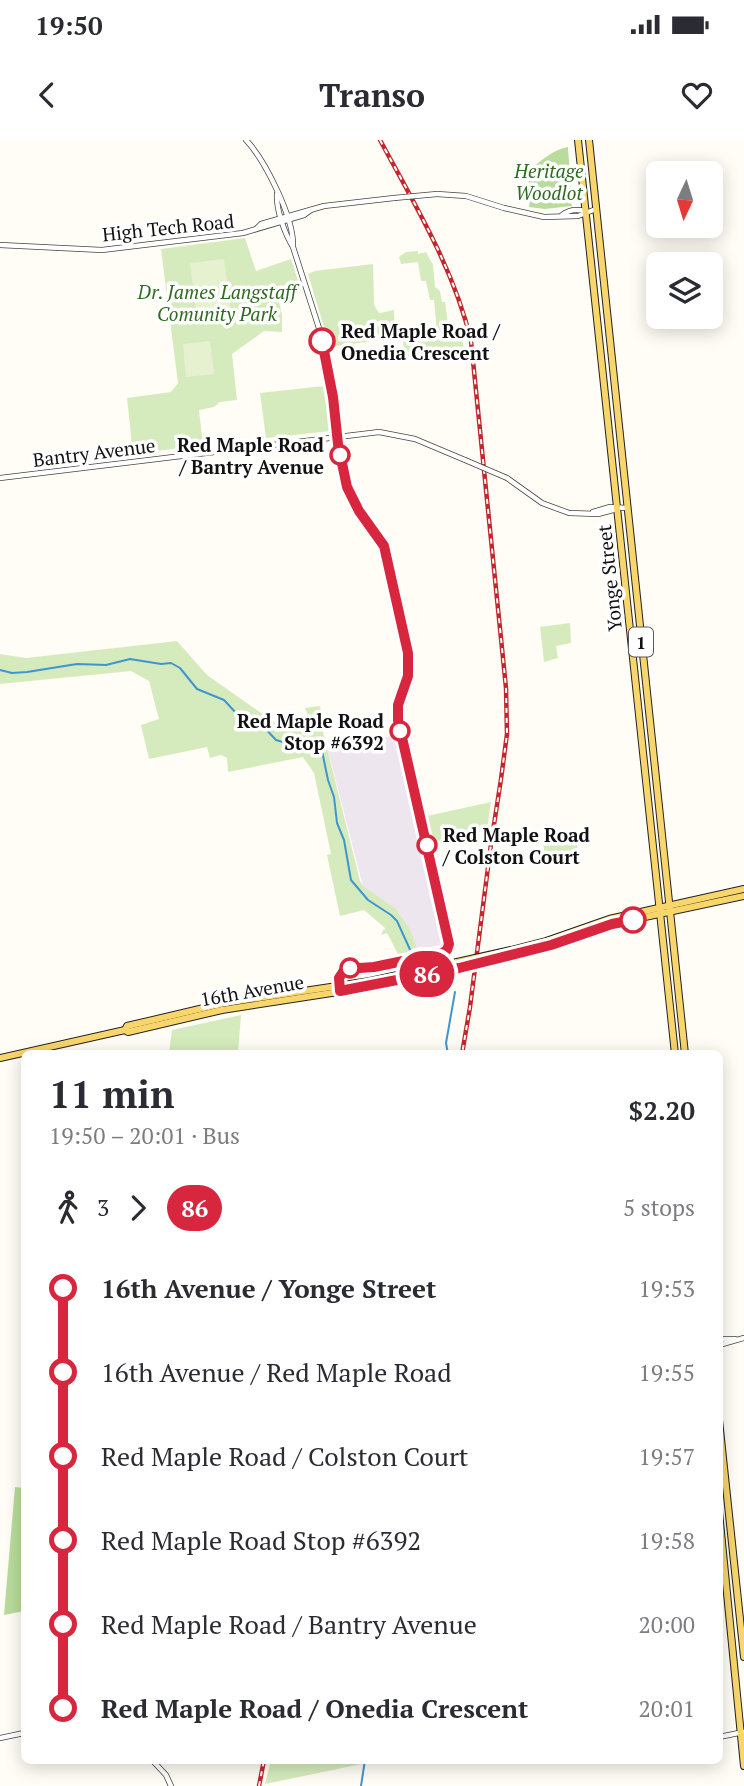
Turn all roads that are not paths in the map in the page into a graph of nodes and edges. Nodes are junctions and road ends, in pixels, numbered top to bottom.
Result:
1 (246, 140) edge
2 (578, 140) edge
3 (589, 140) edge
4 (596, 209) junction
5 (586, 211) junction
6 (285, 219) junction
7 (0, 244) edge
8 (337, 437) junction
9 (0, 478) edge
10 (627, 508) junction
11 (617, 509) junction
12 (744, 888) edge
13 (726, 896) junction
14 (744, 896) edge
15 (671, 908) junction
16 (660, 910) junction
17 (340, 988) junction
18 (36, 1050) edge
19 (675, 1050) edge
20 (685, 1050) edge
21 (21, 1053) edge
22 (0, 1058) edge
23 (744, 1338) edge
24 (723, 1339) edge
25 (736, 1340) junction
26 (723, 1344) edge
27 (723, 1458) edge
28 (723, 1549) edge
29 (744, 1657) edge
30 (743, 1732) edge
31 (21, 1734) edge
32 (723, 1736) edge
33 (0, 1738) edge
34 (156, 1764) edge
35 (744, 1766) edge
36 (171, 1786) edge

1 - 6 street
2 - 5 main road, Yonge Street / 1
3 - 4 main road, Yonge Street / 1
4 - 5 street, High Tech Road
4 - 10 main road, Yonge Street / 1
5 - 6 street, High Tech Road, bridge
5 - 11 main road, Yonge Street / 1
6 - 7 street, High Tech Road
6 - 8 street
8 - 9 street, Bantry Avenue
8 - 11 street, Bantry Avenue, bridge
8 - 17 street, 16th Avenue
10 - 11 street, Bantry Avenue
10 - 15 main road, Yonge Street / 1
11 - 16 main road, Yonge Street / 1
12 - 13 main road
13 - 14 main road
13 - 15 main road, 16th Avenue
15 - 16 main road, 16th Avenue
15 - 20 main road, Yonge Street / 1
16 - 17 main road, 16th Avenue, bridge
16 - 19 main road, Yonge Street / 1
17 - 18 main road, 16th Avenue
21 - 22 main road, 16th Avenue
23 - 25 street
24 - 25 street
25 - 26 street
27 - 29 main road
28 - 30 main road
30 - 32 street
30 - 35 main road
31 - 33 street
34 - 36 street

